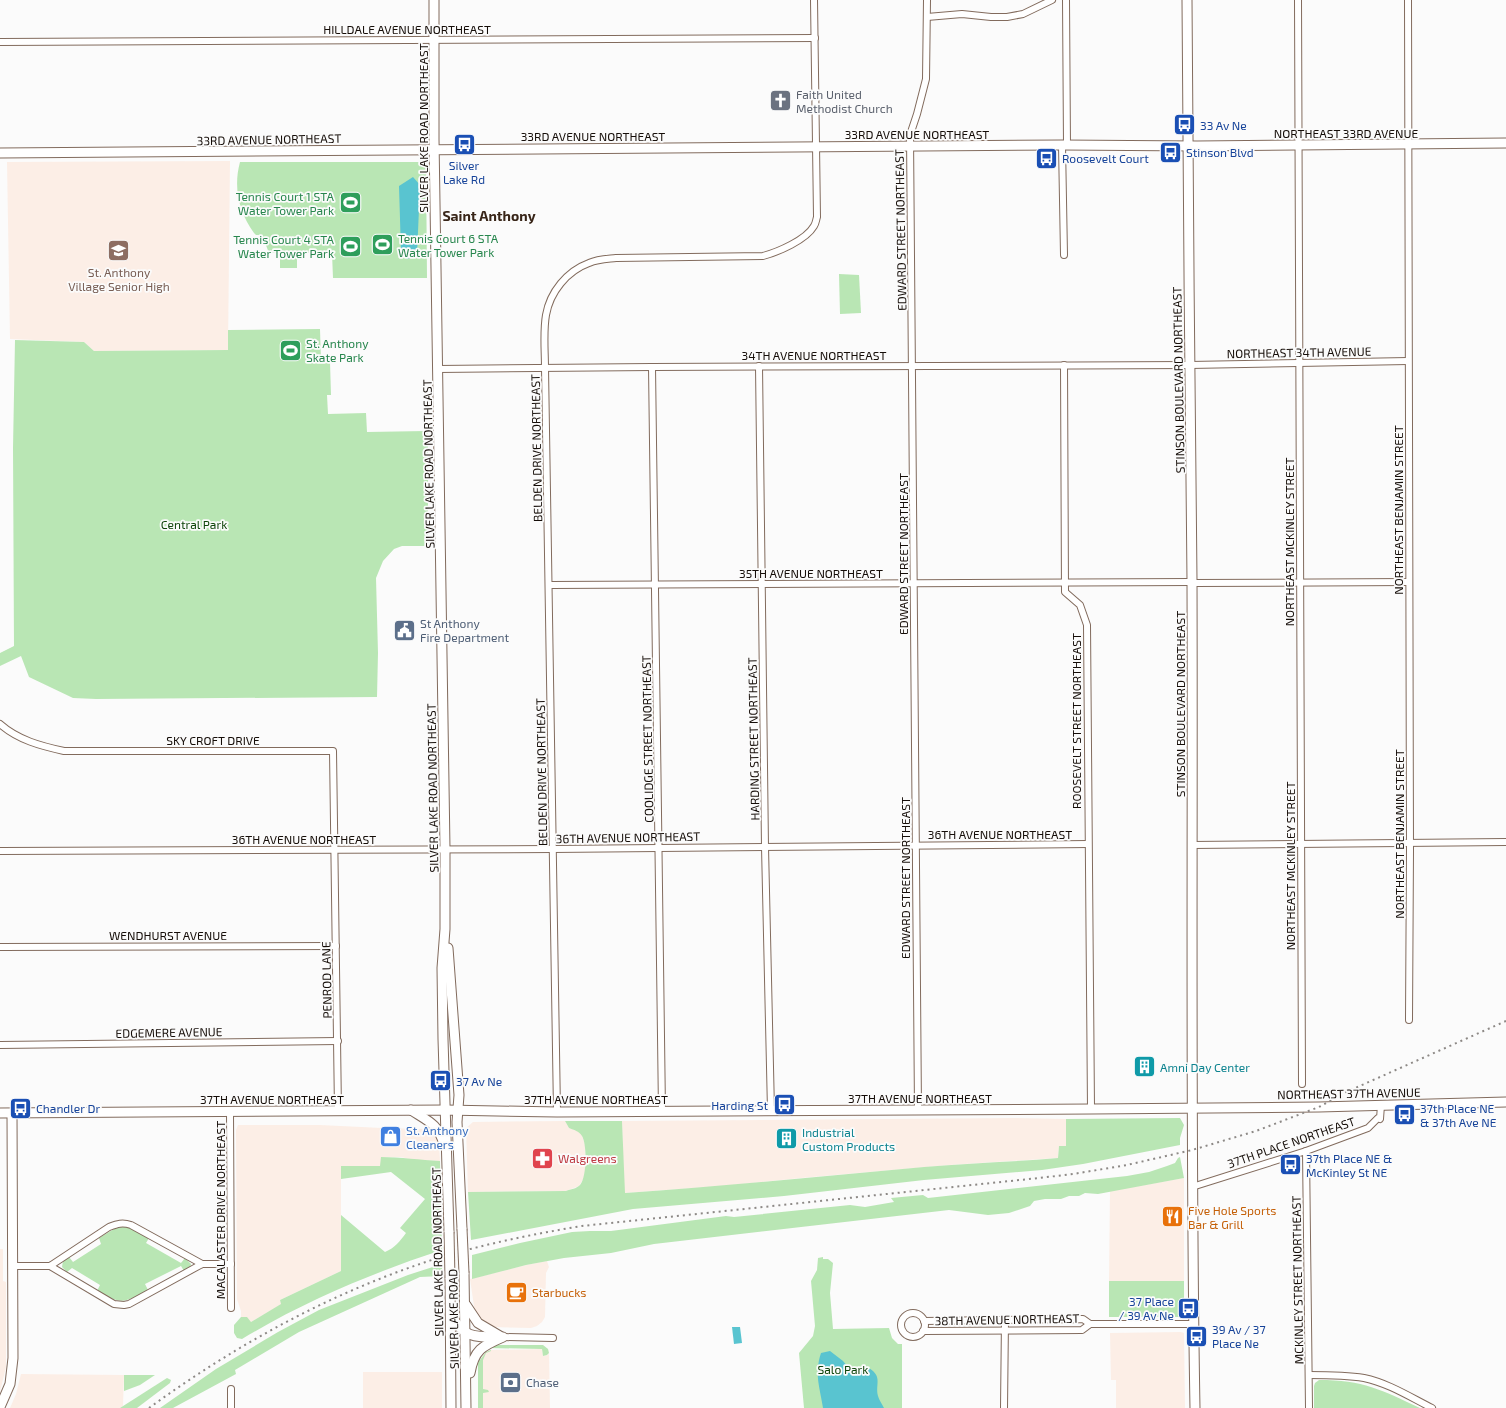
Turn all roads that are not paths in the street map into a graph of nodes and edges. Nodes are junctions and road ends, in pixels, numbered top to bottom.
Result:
1 (434, 0) edge
2 (814, 0) edge
3 (927, 0) edge
4 (1052, 0) edge
5 (1066, 0) edge
6 (1187, 0) edge
7 (1298, 0) edge
8 (1408, 0) edge
9 (927, 17) junction
10 (815, 38) junction
11 (434, 40) junction
12 (0, 42) edge
13 (1506, 143) edge
14 (1408, 144) junction
15 (1064, 145) junction
16 (1298, 145) junction
17 (817, 146) junction
18 (910, 146) junction
19 (1187, 146) junction
20 (435, 149) junction
21 (0, 153) edge
22 (1064, 255) dead end
23 (1408, 361) junction
24 (1299, 363) junction
25 (1064, 365) junction
26 (1190, 365) junction
27 (652, 366) junction
28 (759, 366) junction
29 (912, 366) junction
30 (545, 368) junction
31 (438, 369) junction
32 (1065, 582) junction
33 (1192, 582) junction
34 (1409, 582) junction
35 (914, 583) junction
36 (1300, 583) junction
37 (762, 584) junction
38 (550, 585) junction
39 (656, 585) junction
40 (1, 727) edge
41 (1506, 842) edge
42 (1088, 844) junction
43 (1410, 844) junction
44 (916, 845) junction
45 (1192, 845) junction
46 (1302, 845) junction
47 (765, 847) junction
48 (659, 848) junction
49 (445, 849) junction
50 (553, 849) junction
51 (335, 850) junction
52 (0, 851) edge
53 (445, 928) junction
54 (336, 946) junction
55 (0, 947) edge
56 (1409, 1020) dead end
57 (338, 1041) junction
58 (0, 1045) edge
59 (1302, 1084) dead end
60 (1506, 1102) edge
61 (1381, 1105) junction
62 (1192, 1107) junction
63 (1091, 1109) junction
64 (410, 1110) junction
65 (445, 1110) junction
66 (458, 1110) junction
67 (918, 1110) junction
68 (230, 1111) junction
69 (338, 1111) junction
70 (662, 1111) junction
71 (771, 1111) junction
72 (557, 1112) junction
73 (0, 1113) edge
74 (12, 1113) junction
75 (1306, 1151) junction
76 (447, 1155) junction
77 (1192, 1187) junction
78 (202, 1264) junction
79 (231, 1264) junction
80 (13, 1266) junction
81 (50, 1266) junction
82 (465, 1303) junction
83 (231, 1308) dead end
84 (450, 1314) junction
85 (1005, 1319) junction
86 (924, 1321) junction
87 (1090, 1324) junction
88 (1193, 1324) junction
89 (1005, 1330) junction
90 (923, 1331) junction
91 (465, 1332) junction
92 (503, 1337) junction
93 (553, 1338) dead end
94 (1309, 1375) junction
95 (231, 1389) dead end
96 (466, 1396) junction
97 (0, 1407) edge
98 (231, 1408) edge
99 (451, 1408) edge
100 (466, 1408) edge
101 (1004, 1408) edge
102 (1195, 1408) edge
103 (1309, 1408) edge
104 (1432, 1408) edge

1 - 11 street, SILVER LAKE ROAD NORTHEAST
2 - 10 street, BELDEN DRIVE NORTHEAST
3 - 9 street, EDWARD STREET NORTHEAST
4 - 9 street
5 - 15 street
6 - 19 street, STINSON BOULEVARD NORTHEAST
7 - 16 street, NORTHEAST MCKINLEY STREET
8 - 14 street, NORTHEAST BENJAMIN STREET
9 - 18 street, EDWARD STREET NORTHEAST
10 - 11 street, HILLDALE AVENUE NORTHEAST
10 - 17 street, BELDEN DRIVE NORTHEAST
11 - 12 street, HILLDALE AVENUE NORTHEAST
11 - 20 street, SILVER LAKE ROAD NORTHEAST
13 - 14 street, NORTHEAST 33RD AVENUE
14 - 16 street, NORTHEAST 33RD AVENUE
14 - 23 street, NORTHEAST BENJAMIN STREET
15 - 18 street, 33RD AVENUE NORTHEAST
15 - 19 street, 33RD AVENUE NORTHEAST
15 - 22 street
16 - 19 street, NORTHEAST 33RD AVENUE
16 - 24 street, NORTHEAST MCKINLEY STREET
17 - 18 street, 33RD AVENUE NORTHEAST
17 - 20 street, 33RD AVENUE NORTHEAST
17 - 30 street, BELDEN DRIVE NORTHEAST
18 - 29 street, EDWARD STREET NORTHEAST
19 - 26 street, STINSON BOULEVARD NORTHEAST
20 - 21 street, 33RD AVENUE NORTHEAST
20 - 31 street, SILVER LAKE ROAD NORTHEAST
23 - 24 street, NORTHEAST 34TH AVENUE
23 - 34 street, NORTHEAST BENJAMIN STREET
24 - 26 street, NORTHEAST 34TH AVENUE
24 - 36 street, NORTHEAST MCKINLEY STREET
25 - 26 street, 34TH AVENUE NORTHEAST
25 - 29 street, 34TH AVENUE NORTHEAST
25 - 32 street, ROOSEVELT STREET NORTHEAST
26 - 33 street, STINSON BOULEVARD NORTHEAST
27 - 28 street, 34TH AVENUE NORTHEAST
27 - 30 street, 34TH AVENUE NORTHEAST
27 - 39 street, COOLIDGE STREET NORTHEAST
28 - 29 street, 34TH AVENUE NORTHEAST
28 - 37 street, HARDING STREET NORTHEAST
29 - 35 street, EDWARD STREET NORTHEAST
30 - 31 street, 34TH AVENUE NORTHEAST
30 - 38 street, BELDEN DRIVE NORTHEAST
31 - 49 street, SILVER LAKE ROAD NORTHEAST
32 - 33 street, 35TH AVENUE NORTHEAST
32 - 35 street, 35TH AVENUE NORTHEAST
32 - 42 street, ROOSEVELT STREET NORTHEAST
33 - 36 street, 35TH AVENUE NORTHEAST
33 - 45 street, STINSON BOULEVARD NORTHEAST
34 - 36 street, 35TH AVENUE NORTHEAST
34 - 43 street, NORTHEAST BENJAMIN STREET
35 - 37 street, 35TH AVENUE NORTHEAST
35 - 44 street, EDWARD STREET NORTHEAST
36 - 46 street, NORTHEAST MCKINLEY STREET
37 - 39 street, 35TH AVENUE NORTHEAST
37 - 47 street, HARDING STREET NORTHEAST
38 - 39 street, 35TH AVENUE NORTHEAST
38 - 50 street, BELDEN DRIVE NORTHEAST
39 - 48 street, COOLIDGE STREET NORTHEAST
40 - 51 street, SKY CROFT DRIVE
41 - 43 street
42 - 44 street, 36TH AVENUE NORTHEAST
42 - 63 street, ROOSEVELT STREET NORTHEAST
43 - 46 street
43 - 56 street, NORTHEAST BENJAMIN STREET
44 - 47 street, 36TH AVENUE NORTHEAST
44 - 67 street, EDWARD STREET NORTHEAST
45 - 46 street
45 - 62 street, STINSON BOULEVARD NORTHEAST
46 - 59 street, NORTHEAST MCKINLEY STREET
47 - 48 street, 36TH AVENUE NORTHEAST
47 - 71 street, HARDING STREET NORTHEAST
48 - 50 street, 36TH AVENUE NORTHEAST
48 - 70 street, COOLIDGE STREET NORTHEAST
49 - 50 street, 36TH AVENUE NORTHEAST
49 - 51 street, 36TH AVENUE NORTHEAST
49 - 53 street, SILVER LAKE ROAD NORTHEAST
50 - 72 street, BELDEN DRIVE NORTHEAST
51 - 52 street, 36TH AVENUE NORTHEAST
51 - 54 street, PENROD LANE
53 - 65 street, SILVER LAKE ROAD NORTHEAST
53 - 66 street, SILVER LAKE ROAD NORTHEAST
54 - 55 street, WENDHURST AVENUE
54 - 57 street, PENROD LANE
57 - 58 street, EDGEMERE AVENUE
57 - 69 street, PENROD LANE
60 - 61 street, NORTHEAST 37TH AVENUE
61 - 62 street, NORTHEAST 37TH AVENUE
61 - 75 street, 37TH PLACE NORTHEAST
62 - 63 street, 37TH AVENUE NORTHEAST
62 - 77 street, STINSON BOULEVARD NORTHEAST
63 - 67 street, 37TH AVENUE NORTHEAST
64 - 65 street, 37TH AVENUE NORTHEAST
64 - 69 street, 37TH AVENUE NORTHEAST
64 - 76 street
65 - 66 street, 37TH AVENUE NORTHEAST
65 - 76 street, SILVER LAKE ROAD NORTHEAST
66 - 72 street, 37TH AVENUE NORTHEAST
66 - 82 street, SILVER LAKE ROAD, bridge
67 - 71 street, 37TH AVENUE NORTHEAST
68 - 69 street, 37TH AVENUE NORTHEAST
68 - 74 street, 37TH AVENUE NORTHEAST
68 - 79 street, MACALASTER DRIVE NORTHEAST
70 - 71 street, 37TH AVENUE NORTHEAST
70 - 72 street, 37TH AVENUE NORTHEAST
73 - 74 street, 37TH AVENUE NORTHEAST
74 - 80 street
75 - 77 street, 37TH PLACE NORTHEAST
75 - 94 street, MCKINLEY STREET NORTHEAST
76 - 84 street, SILVER LAKE ROAD NORTHEAST, bridge
77 - 88 street, STINSON BOULEVARD NORTHEAST
78 - 79 street
78 - 81 street
78 - 81 street
79 - 83 street, MACALASTER DRIVE NORTHEAST
80 - 81 street
80 - 97 street
82 - 91 street, SILVER LAKE ROAD
82 - 92 street
84 - 91 street
84 - 99 street, SILVER LAKE ROAD NORTHEAST
85 - 86 street, 38TH AVENUE NORTHEAST
85 - 87 street, 38TH AVENUE NORTHEAST
85 - 89 street
86 - 90 street, 38TH AVENUE NORTHEAST
86 - 90 street, 38TH AVENUE NORTHEAST
87 - 88 street, 38TH AVENUE NORTHEAST
87 - 89 street, 38TH AVENUE NORTHEAST
88 - 102 street, STINSON BOULEVARD NORTHEAST
89 - 90 street, 38TH AVENUE NORTHEAST
89 - 101 street
91 - 92 street
91 - 96 street, SILVER LAKE ROAD
92 - 93 street
92 - 96 street
94 - 103 street, MCKINLEY STREET NORTHEAST
94 - 104 street
95 - 98 street
96 - 100 street, SILVER LAKE ROAD

